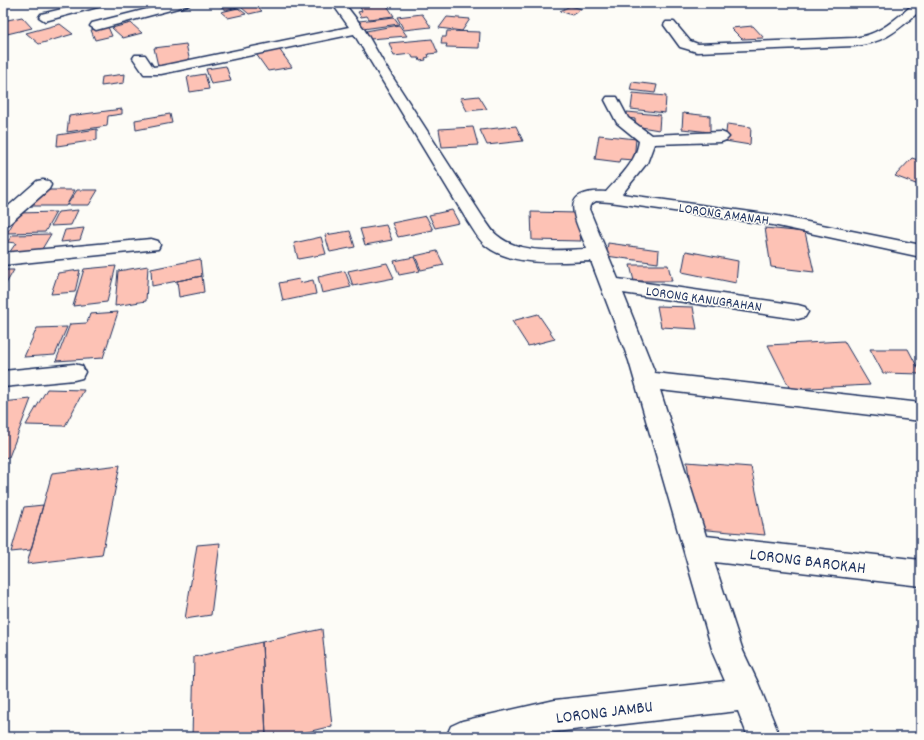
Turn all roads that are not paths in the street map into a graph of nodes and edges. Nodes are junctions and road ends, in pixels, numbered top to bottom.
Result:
1 (101, 3) edge
2 (185, 3) edge
3 (338, 3) edge
4 (921, 4) edge
5 (45, 17) dead end
6 (96, 26) dead end
7 (670, 26) dead end
8 (358, 29) junction
9 (140, 58) dead end
10 (612, 100) dead end
11 (721, 137) dead end
12 (647, 140) junction
13 (43, 185) dead end
14 (610, 196) junction
15 (3, 220) edge
16 (151, 245) dead end
17 (921, 251) edge
18 (598, 255) junction
19 (3, 259) edge
20 (611, 285) junction
21 (798, 312) dead end
22 (74, 372) dead end
23 (3, 379) edge
24 (646, 380) junction
25 (921, 412) edge
26 (695, 547) junction
27 (921, 572) edge
28 (747, 694) junction
29 (462, 737) edge
30 (764, 737) edge

1 - 5 street
2 - 6 street
3 - 8 street
4 - 7 street
8 - 9 street
8 - 18 street
10 - 12 street
11 - 12 street
12 - 14 street
13 - 15 street
14 - 17 street, LORONG AMANAH
14 - 18 street, LORONG AMANAH
16 - 19 street
18 - 20 street, LORONG AMANAH
20 - 21 street, LORONG KANUGRAHAN
20 - 24 street, LORONG AMANAH
22 - 23 street
24 - 25 street
24 - 26 street, LORONG AMANAH
26 - 27 street, LORONG BAROKAH
26 - 28 street, LORONG AMANAH
28 - 29 street, LORONG JAMBU
28 - 30 street, LORONG AMANAH

